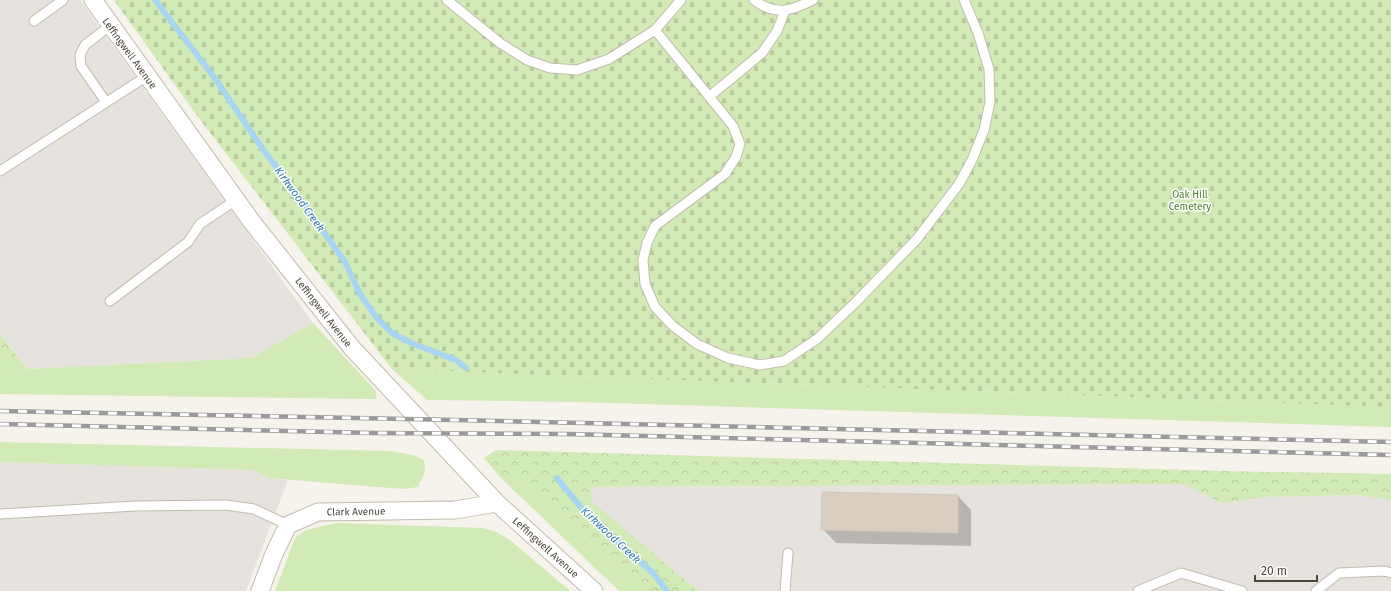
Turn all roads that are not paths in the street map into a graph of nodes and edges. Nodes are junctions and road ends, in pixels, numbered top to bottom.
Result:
1 (63, 0) edge
2 (92, 0) edge
3 (447, 0) edge
4 (681, 0) edge
5 (754, 0) edge
6 (813, 0) edge
7 (964, 0) edge
8 (785, 11) junction
9 (34, 21) dead end
10 (111, 25) junction
11 (655, 30) junction
12 (147, 76) junction
13 (710, 96) junction
14 (106, 102) junction
15 (0, 171) edge
16 (236, 200) junction
17 (110, 301) dead end
18 (497, 503) junction
19 (0, 514) edge
20 (288, 525) junction
21 (788, 553) dead end
22 (1391, 573) edge
23 (260, 591) edge
24 (594, 591) edge
25 (785, 591) edge
26 (1138, 591) edge
27 (1242, 591) edge
28 (1316, 591) edge

1 - 9 lane
2 - 10 street, Leffingwell Avenue
3 - 11 lane
4 - 11 lane
5 - 8 lane
6 - 8 lane
7 - 13 lane
8 - 13 lane
10 - 12 street, Leffingwell Avenue
10 - 14 lane
11 - 13 lane
12 - 14 lane
12 - 16 street, Leffingwell Avenue
14 - 15 lane
16 - 17 lane
16 - 18 street, Leffingwell Avenue
18 - 20 street, Clark Avenue
18 - 24 street, Leffingwell Avenue
19 - 20 lane
20 - 23 street
21 - 25 lane
22 - 28 lane
26 - 27 lane

